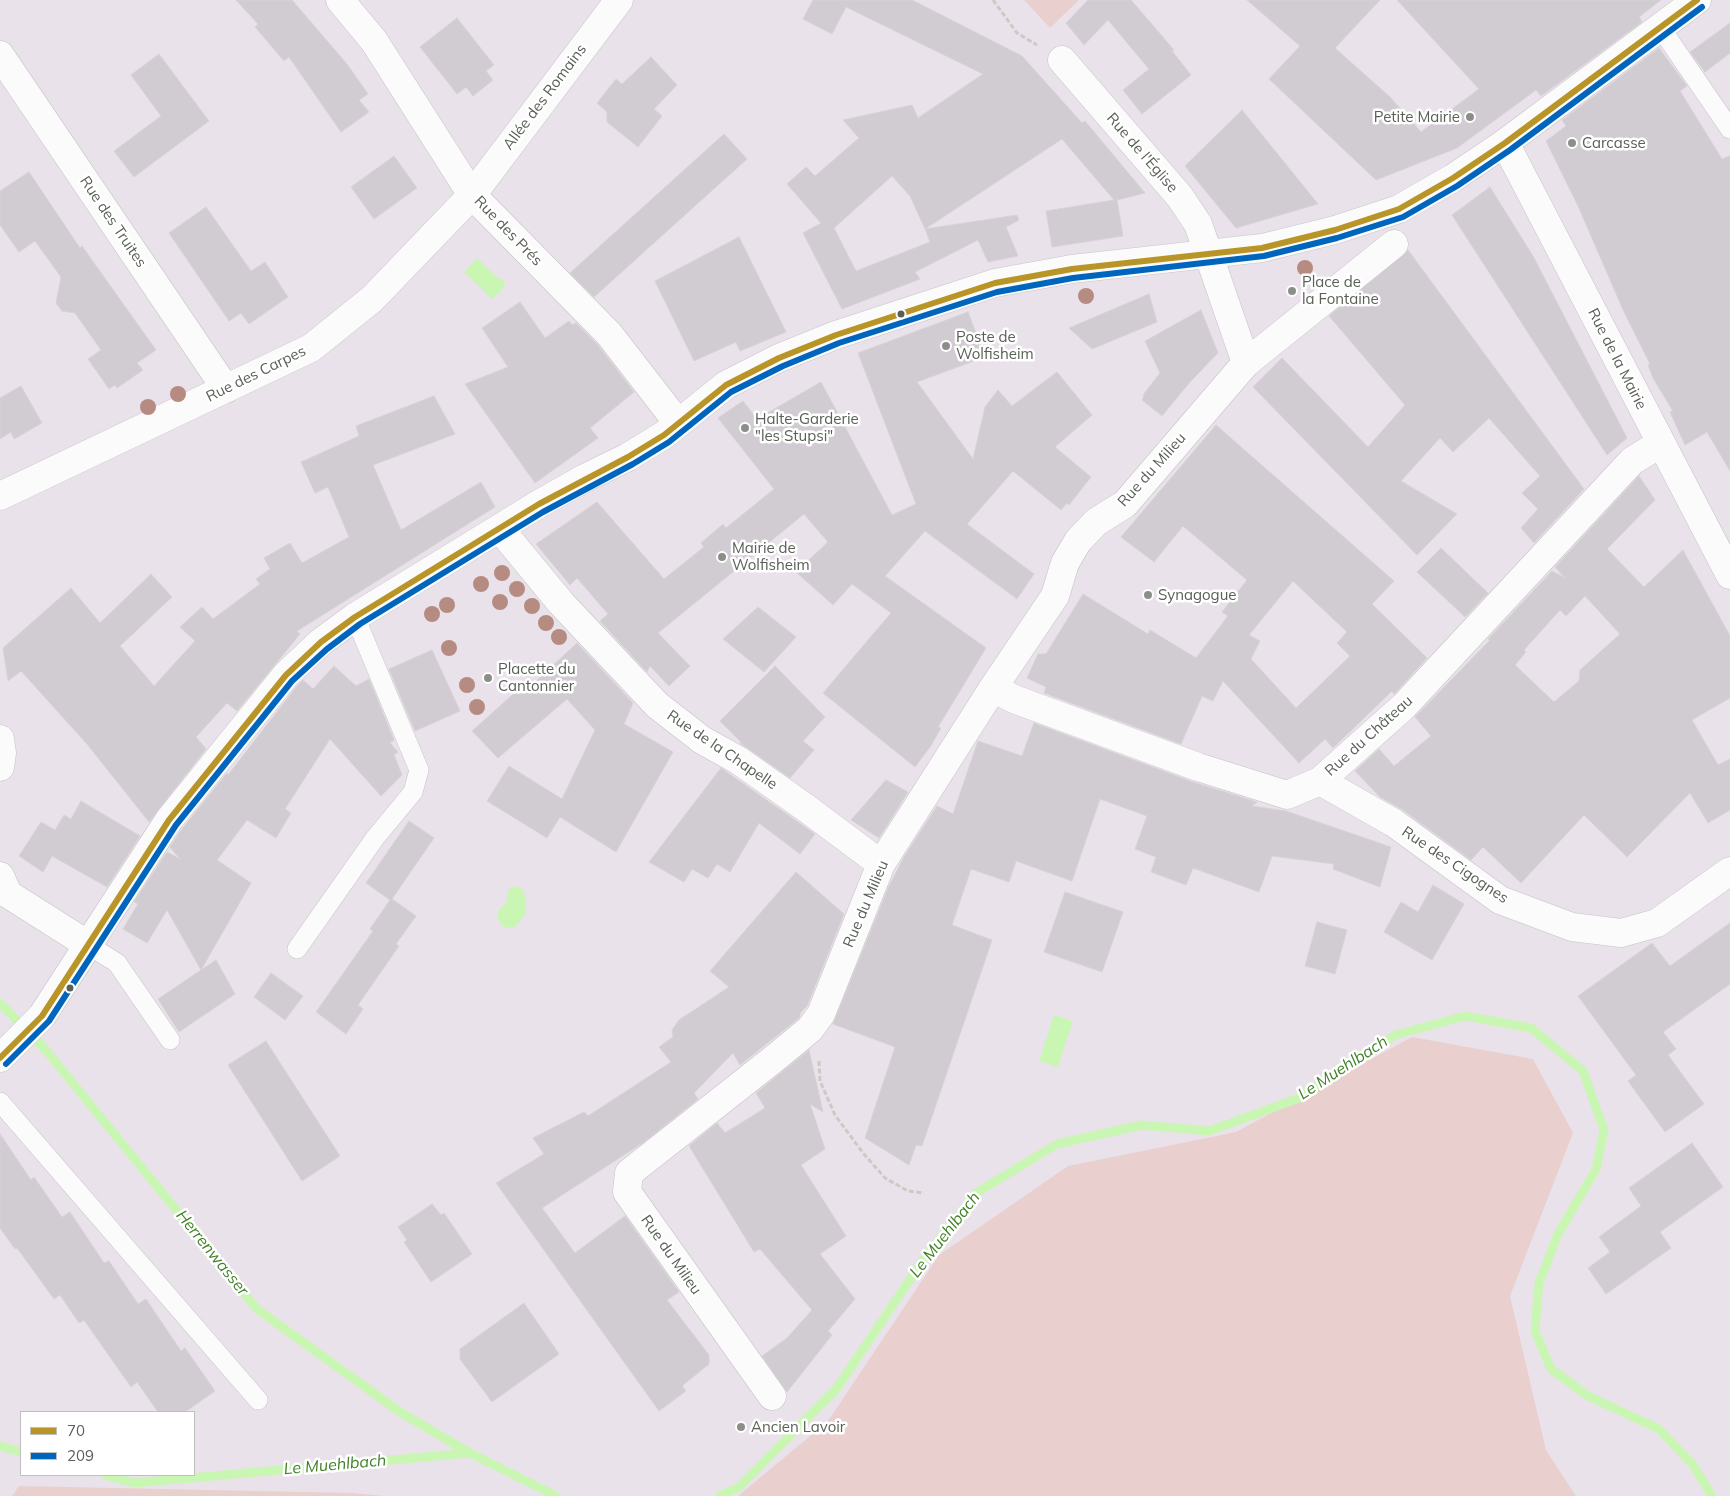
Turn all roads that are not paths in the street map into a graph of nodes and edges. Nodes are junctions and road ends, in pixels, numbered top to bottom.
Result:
1 (340, 0) edge
2 (619, 0) edge
3 (1697, 0) edge
4 (1660, 27) junction
5 (0, 55) edge
6 (1062, 60) road end
7 (1730, 129) edge
8 (1505, 142) junction
9 (472, 194) junction
10 (1394, 244) dead end
11 (1210, 254) junction
12 (1246, 363) junction
13 (226, 389) junction
14 (678, 423) junction
15 (1661, 443) junction
16 (0, 496) edge
17 (500, 529) junction
18 (1730, 575) edge
19 (355, 617) junction
20 (993, 688) junction
21 (0, 739) edge
22 (0, 767) edge
23 (1320, 781) junction
24 (881, 864) junction
25 (1730, 871) edge
26 (0, 876) edge
27 (90, 946) junction
28 (296, 949) dead end
29 (170, 1040) dead end
30 (2, 1056) edge
31 (0, 1102) edge
32 (772, 1396) dead end
33 (258, 1400) dead end

1 - 9 street, Rue des Prés
2 - 9 street, Allée des Romains
3 - 4 street
4 - 7 lane
4 - 8 street
5 - 13 street, Rue des Truites
6 - 11 street, Rue de l'Église
8 - 11 street
8 - 15 street, Rue de la Mairie
9 - 13 street, Rue des Carpes
9 - 14 street, Rue des Prés
10 - 12 street, Rue du Milieu
11 - 12 street
11 - 14 street
12 - 20 street, Rue du Milieu
13 - 16 street, Rue des Carpes
14 - 17 street
15 - 18 street, Rue de la Mairie
15 - 23 street, Rue du Château
17 - 19 street
17 - 24 street, Rue de la Chapelle
19 - 27 street
19 - 28 lane
20 - 23 street, Rue du Château
20 - 24 street, Rue du Milieu
21 - 22 street
23 - 25 street, Rue des Cigognes
24 - 32 street, Rue du Milieu
26 - 27 street
27 - 29 lane
27 - 30 street
31 - 33 lane

